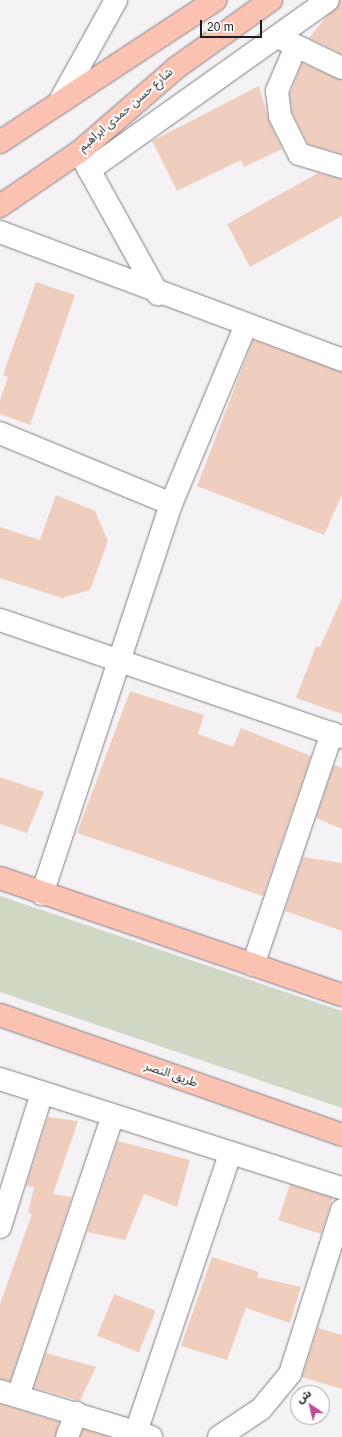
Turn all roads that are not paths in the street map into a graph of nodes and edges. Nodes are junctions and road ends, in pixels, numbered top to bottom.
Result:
1 (214, 0) edge
2 (271, 0) edge
3 (328, 0) edge
4 (108, 4) edge
5 (276, 37) junction
6 (296, 46) junction
7 (342, 68) edge
8 (61, 99) junction
9 (0, 142) edge
10 (78, 152) junction
11 (342, 167) edge
12 (89, 170) junction
13 (0, 206) edge
14 (0, 232) edge
15 (158, 294) junction
16 (245, 327) junction
17 (342, 360) edge
18 (0, 433) edge
19 (171, 504) junction
20 (0, 620) edge
21 (119, 660) junction
22 (337, 735) edge
23 (0, 878) edge
24 (42, 894) junction
25 (253, 965) junction
26 (342, 995) edge
27 (0, 1015) edge
28 (0, 1079) edge
29 (42, 1093) junction
30 (113, 1116) junction
31 (342, 1135) edge
32 (230, 1154) junction
33 (342, 1188) edge
34 (342, 1210) edge
35 (0, 1226) edge
36 (9, 1394) edge
37 (76, 1413) junction
38 (143, 1434) edge
39 (67, 1437) edge
40 (219, 1437) edge

1 - 8 main road
2 - 10 main road, شارع حسن حمدى ابراهيم
3 - 5 street
4 - 8 street
5 - 6 street
5 - 12 street
6 - 7 street
6 - 11 street
8 - 9 main road
10 - 12 street
10 - 13 main road, شارع حسن حمدى ابراهيم
12 - 15 street
14 - 15 street
15 - 16 street
16 - 17 street
16 - 19 street
18 - 19 street
19 - 21 street
20 - 21 street
21 - 22 street
21 - 24 street
22 - 25 street
23 - 24 main road
24 - 25 main road
25 - 26 main road
27 - 31 main road, طريق النصر
28 - 29 street
29 - 30 street
29 - 35 street
30 - 32 street
30 - 36 street
32 - 33 street
32 - 38 street
34 - 40 street
36 - 37 street
37 - 38 street
37 - 39 street

